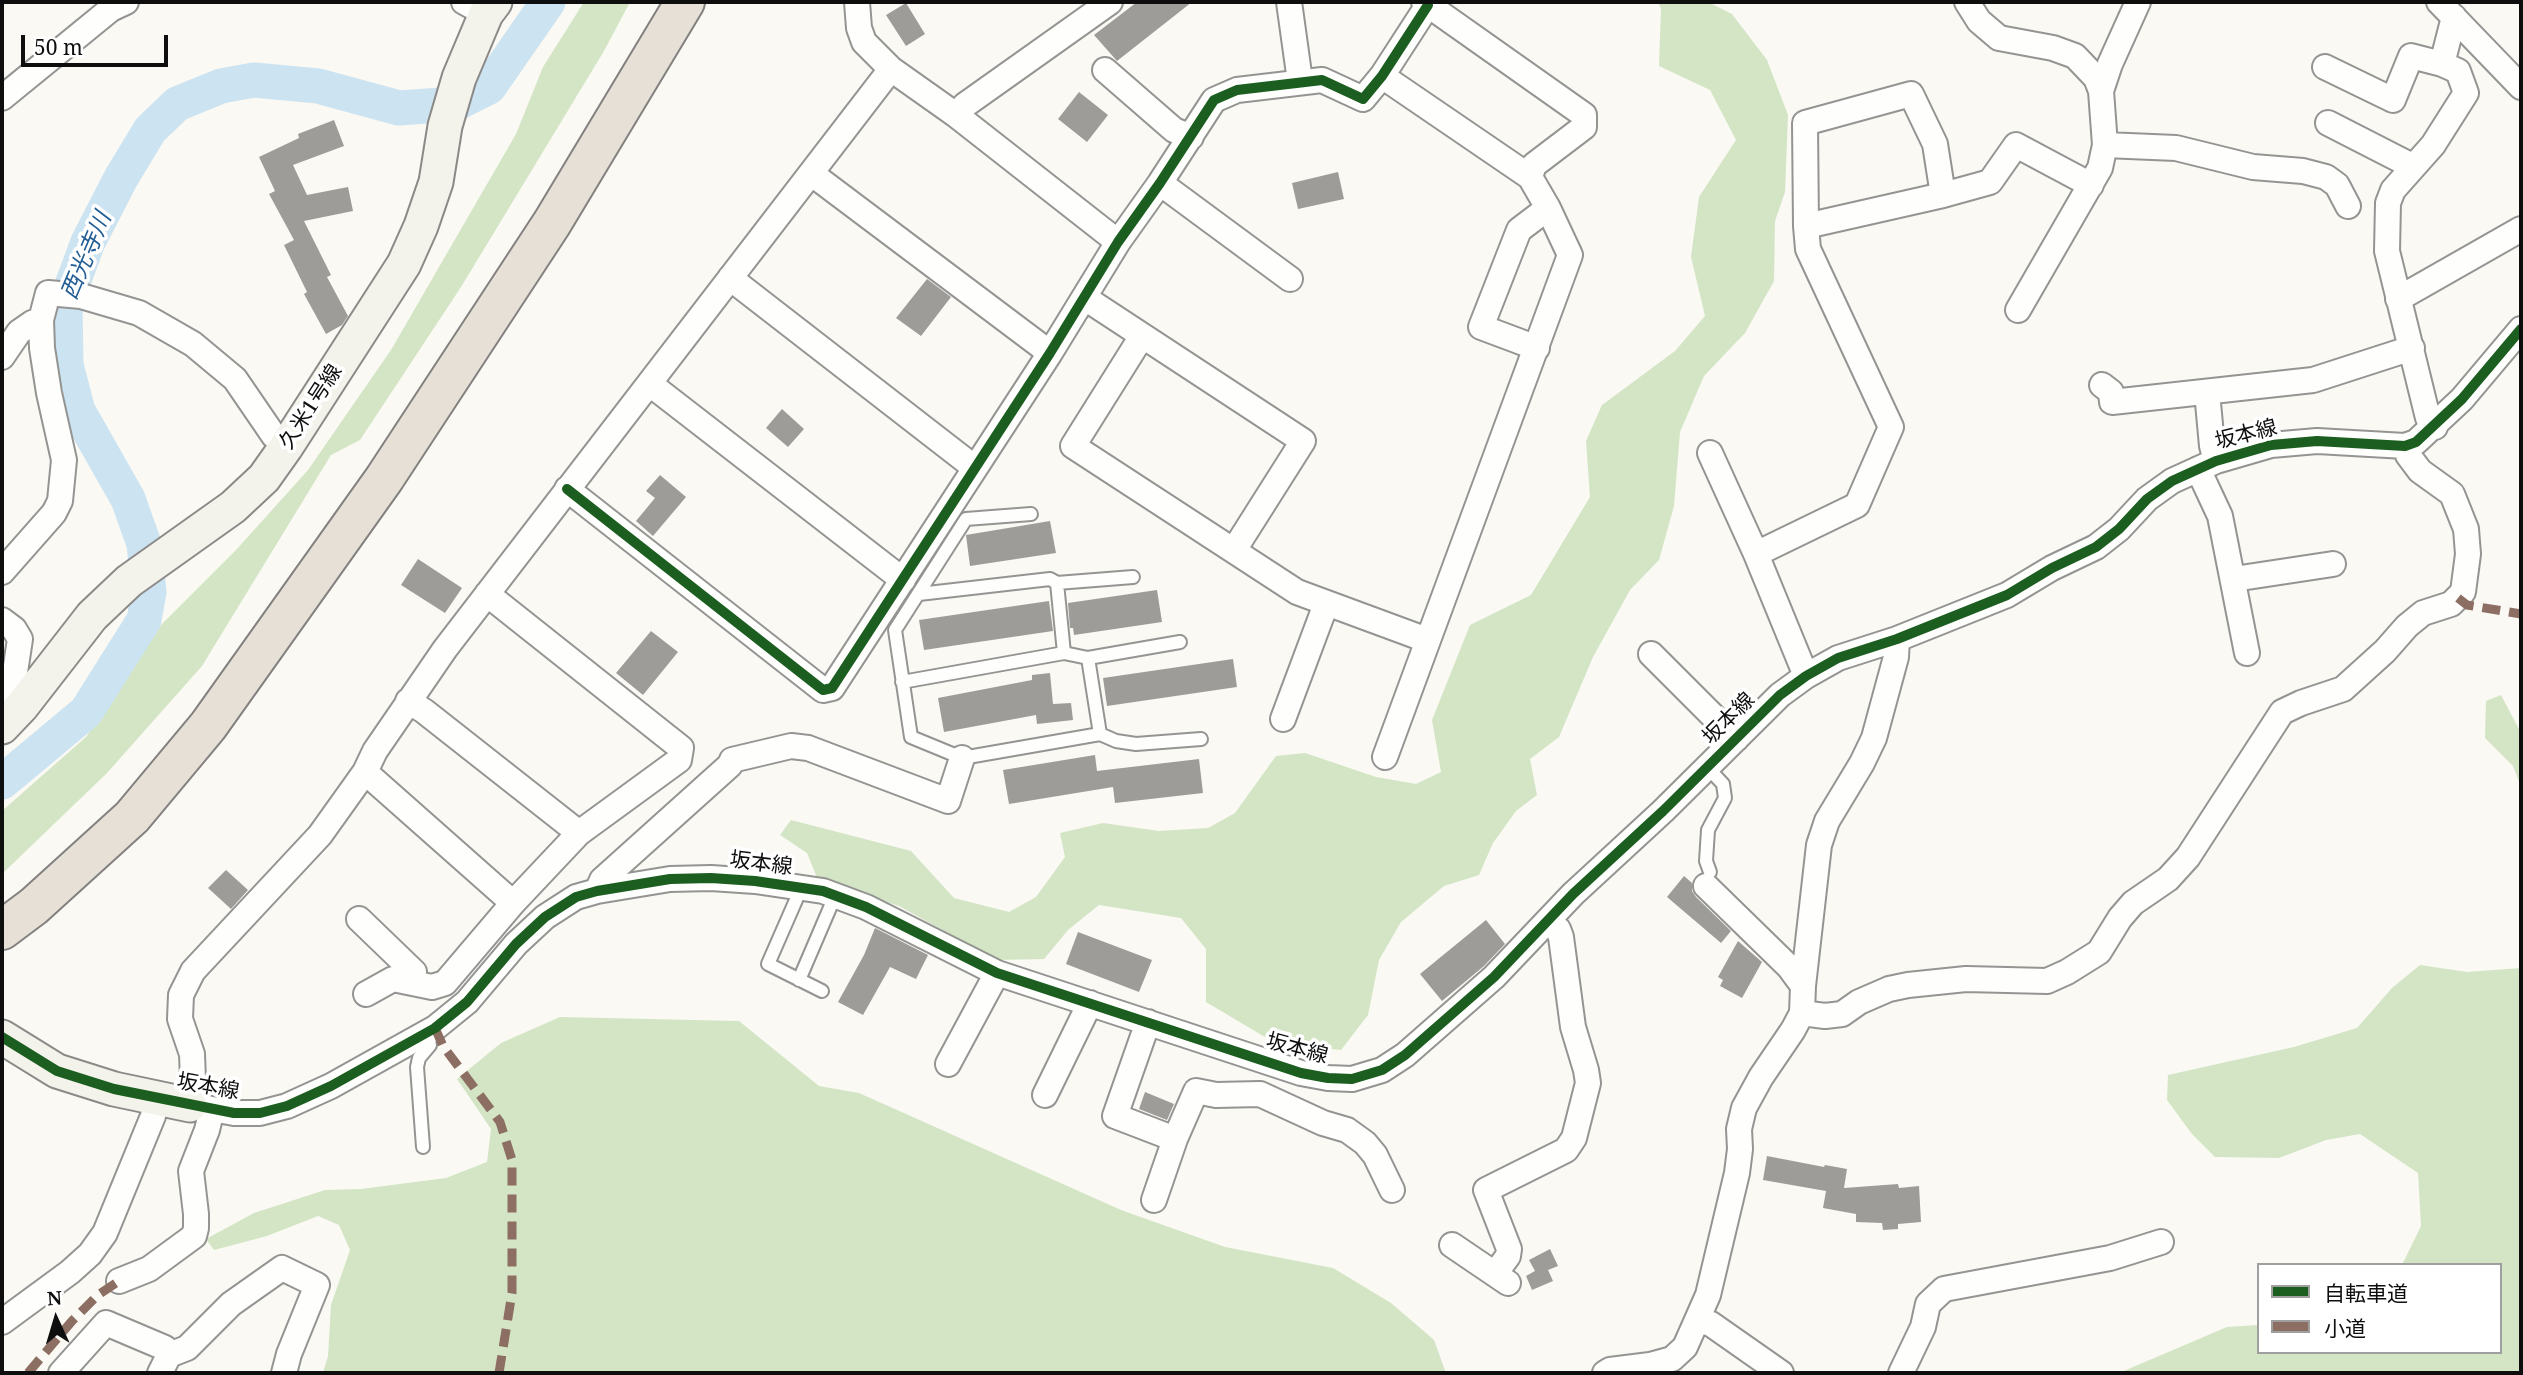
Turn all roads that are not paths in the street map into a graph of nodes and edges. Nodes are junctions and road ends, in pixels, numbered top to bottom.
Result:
1 (126, 2) edge
2 (662, 2) edge
3 (685, 2) edge
4 (857, 2) edge
5 (1110, 2) edge
6 (1289, 2) edge
7 (1967, 2) edge
8 (2138, 2) edge
9 (1426, 3) edge
10 (481, 6) edge
11 (2444, 6) edge
12 (2442, 64) junction
13 (2325, 67) dead end
14 (891, 69) junction
15 (1105, 70) dead end
16 (1382, 76) junction
17 (1300, 81) junction
18 (2521, 87) edge
19 (2101, 91) junction
20 (2, 99) edge
21 (956, 115) junction
22 (2328, 123) dead end
23 (1191, 137) junction
24 (2105, 145) junction
25 (2412, 166) junction
26 (812, 174) junction
27 (1530, 177) junction
28 (1160, 183) junction
29 (2091, 185) junction
30 (1943, 195) junction
31 (2348, 206) dead end
32 (1548, 208) junction
33 (1805, 226) junction
34 (2521, 229) edge
35 (1118, 242) junction
36 (730, 278) junction
37 (1290, 279) dead end
38 (1085, 298) junction
39 (2398, 299) junction
40 (2018, 310) dead end
41 (41, 320) junction
42 (2521, 329) edge
43 (1142, 336) junction
44 (1536, 348) junction
45 (2412, 348) junction
46 (1050, 353) junction
47 (2, 357) edge
48 (649, 384) junction
49 (2102, 385) dead end
50 (2207, 392) junction
51 (2435, 427) junction
52 (2405, 446) junction
53 (286, 447) junction
54 (1710, 453) dead end
55 (2207, 465) junction
56 (975, 468) junction
57 (567, 489) junction
58 (1031, 514) dead end
59 (1234, 550) junction
60 (1756, 554) junction
61 (2333, 564) dead end
62 (2, 572) edge
63 (1133, 577) dead end
64 (2234, 579) junction
65 (1057, 583) junction
66 (911, 587) junction
67 (487, 594) junction
68 (1326, 604) junction
69 (2, 620) edge
70 (1897, 639) junction
71 (1427, 640) junction
72 (1180, 642) dead end
73 (1064, 653) junction
74 (1651, 653) dead end
75 (2247, 653) dead end
76 (1088, 658) junction
77 (1806, 676) junction
78 (902, 682) junction
79 (408, 701) junction
80 (12, 716) edge
81 (1283, 719) dead end
82 (1100, 734) junction
83 (1201, 739) dead end
84 (1736, 739) junction
85 (1385, 757) dead end
86 (962, 758) junction
87 (1708, 768) junction
88 (365, 772) junction
89 (579, 833) junction
90 (1708, 879) joint
91 (798, 888) junction
92 (597, 891) junction
93 (835, 896) junction
94 (513, 903) junction
95 (2, 904) edge
96 (359, 919) dead end
97 (1548, 922) junction
98 (2, 930) edge
99 (997, 973) junction
100 (799, 980) junction
101 (413, 983) junction
102 (1803, 986) junction
103 (822, 991) dead end
104 (366, 994) dead end
105 (1090, 1003) junction
106 (1802, 1013) junction
107 (1149, 1022) junction
108 (426, 1033) junction
109 (2, 1037) edge
110 (948, 1064) dead end
111 (1045, 1096) dead end
112 (156, 1098) junction
113 (201, 1107) junction
114 (1175, 1139) junction
115 (423, 1146) dead end
116 (1392, 1190) dead end
117 (1154, 1200) dead end
118 (2161, 1242) dead end
119 (1452, 1245) dead end
120 (119, 1282) dead end
121 (1698, 1320) junction
122 (2, 1322) edge
123 (165, 1364) edge
124 (61, 1373) edge
125 (284, 1373) edge
126 (1605, 1373) edge
127 (1781, 1373) edge
128 (1901, 1373) edge

1 - 20 street
2 - 95 highway
3 - 98 highway
4 - 14 street
5 - 21 street
6 - 17 street
7 - 19 street
8 - 19 street
9 - 16 street
9 - 27 street
10 - 53 street, 久米1号線
11 - 12 street
11 - 18 street
12 - 13 street
12 - 25 street
14 - 21 street
14 - 26 street
15 - 23 street
16 - 17 street
16 - 27 street
17 - 23 street
19 - 24 street
21 - 35 street
22 - 25 street
23 - 28 street
24 - 29 street
24 - 31 street
25 - 39 street
26 - 36 street
26 - 46 street
27 - 32 street
28 - 35 street
28 - 37 street
29 - 30 street
29 - 40 street
30 - 33 street
30 - 33 street
32 - 44 street
32 - 44 street
33 - 60 street
34 - 39 street
35 - 38 street
36 - 48 street
36 - 56 street
38 - 43 street
38 - 46 street
39 - 45 street
41 - 47 street
41 - 53 street
41 - 62 street
42 - 51 street
43 - 59 street
43 - 59 street
44 - 71 street
45 - 50 street
45 - 51 street
46 - 56 street
48 - 57 street
48 - 66 street
49 - 50 street
50 - 55 street
51 - 52 street
52 - 55 street, 坂本線
52 - 106 street
53 - 80 street, 久米1号線
54 - 60 street
55 - 64 street
55 - 70 street, 坂本線
56 - 66 street
57 - 66 street
57 - 67 street
58 - 66 lane
59 - 68 street
60 - 77 street
61 - 64 street
63 - 65 lane
64 - 75 street
65 - 66 lane
65 - 73 lane
66 - 78 lane
67 - 79 street
67 - 89 street
68 - 71 street
68 - 81 street
69 - 80 street
70 - 77 street, 坂本線
70 - 102 street
71 - 85 street
72 - 76 lane
73 - 76 lane
73 - 78 lane
74 - 84 street
76 - 82 lane
77 - 84 street, 坂本線
78 - 86 lane
79 - 88 street
79 - 89 street
82 - 83 lane
82 - 86 lane
84 - 87 street, 坂本線
86 - 92 street
87 - 90 lane
87 - 97 street, 坂本線
88 - 94 street
88 - 113 street
89 - 94 street
90 - 102 street
91 - 92 street, 坂本線
91 - 93 street, 坂本線
91 - 100 lane
92 - 108 street, 坂本線
93 - 99 street, 坂本線
93 - 100 lane
94 - 101 street
96 - 101 street
97 - 107 street, 坂本線
97 - 119 street
99 - 105 street, 坂本線
99 - 110 street
100 - 103 lane
101 - 104 street
102 - 106 street
105 - 107 street, 坂本線
105 - 111 street
106 - 121 street
107 - 114 street
108 - 113 street, 坂本線
108 - 115 lane
109 - 112 street, 坂本線
112 - 113 street, 坂本線
112 - 122 street
113 - 120 street
114 - 116 street
114 - 117 street
118 - 128 street
121 - 126 street
121 - 127 street
123 - 124 street
123 - 125 street

